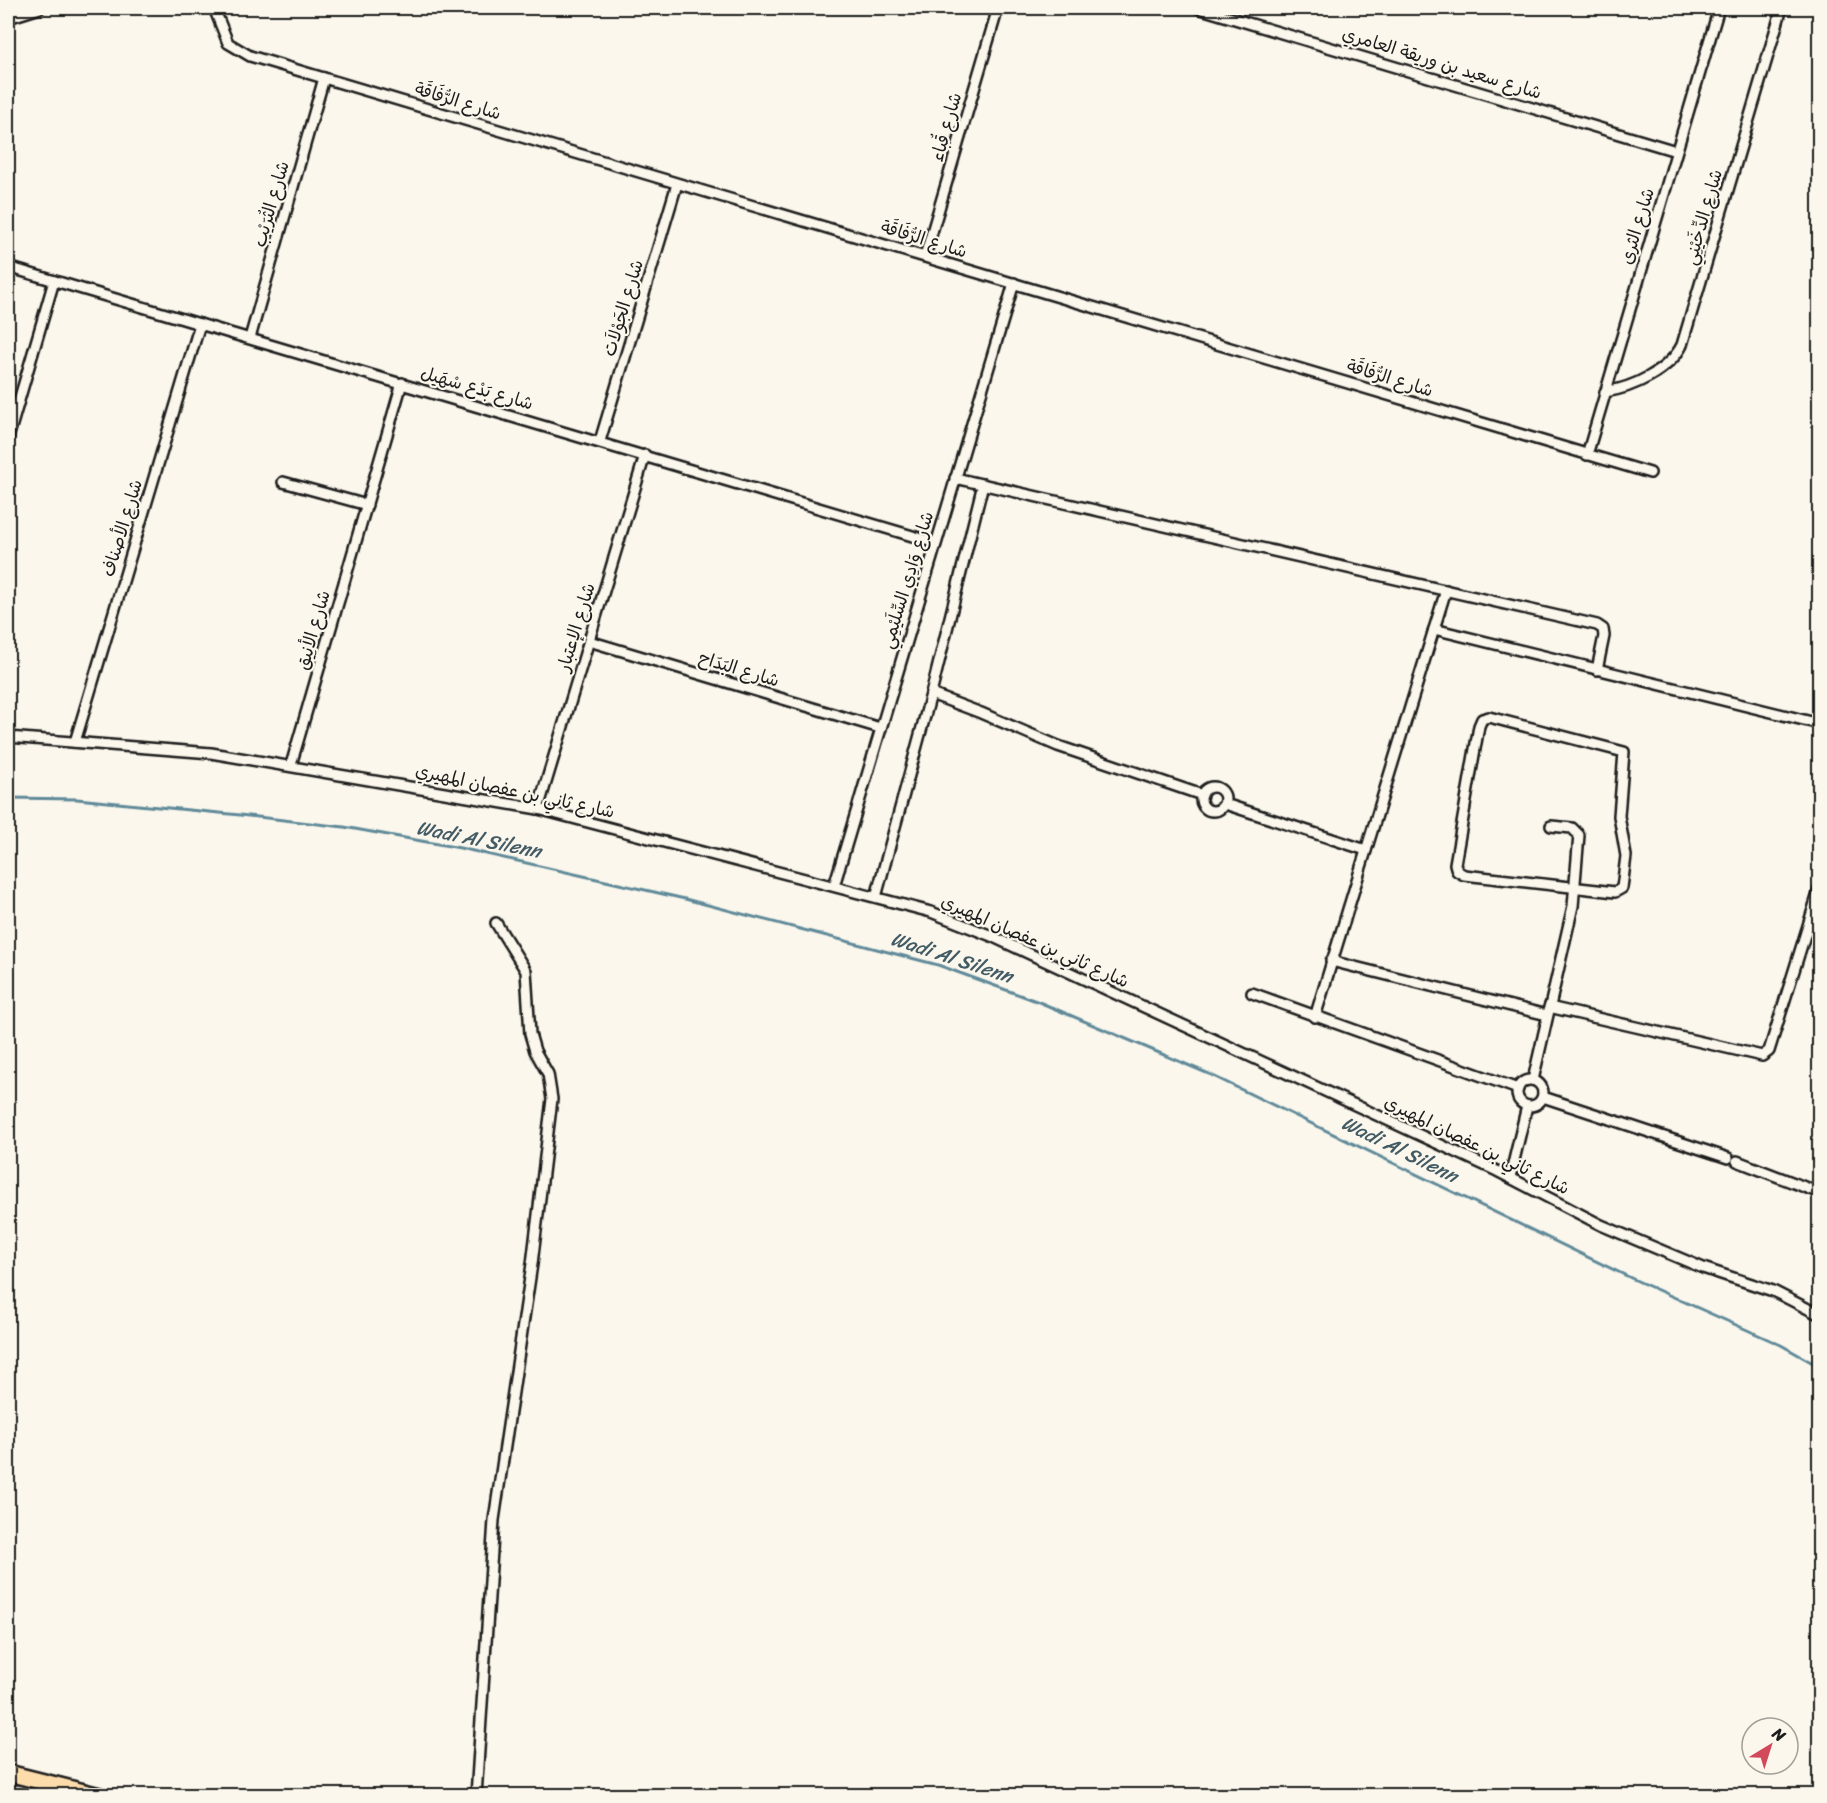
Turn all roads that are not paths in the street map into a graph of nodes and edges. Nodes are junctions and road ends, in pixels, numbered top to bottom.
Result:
1 (40, 8) edge
2 (214, 8) edge
3 (998, 8) edge
4 (1198, 8) edge
5 (1719, 8) edge
6 (1782, 8) edge
7 (8, 18) edge
8 (324, 78) junction
9 (1676, 151) junction
10 (677, 184) junction
11 (925, 256) junction
12 (8, 267) edge
13 (54, 281) junction
14 (1014, 283) junction
15 (200, 324) junction
16 (250, 338) junction
17 (402, 383) junction
18 (1605, 392) junction
19 (8, 438) edge
20 (600, 441) junction
21 (645, 455) junction
22 (1587, 455) junction
23 (1650, 473) dead end
24 (955, 478) junction
25 (283, 482) dead end
26 (983, 484) junction
27 (367, 505) junction
28 (936, 543) junction
29 (1446, 590) junction
30 (1434, 629) junction
31 (589, 641) junction
32 (1597, 670) junction
33 (931, 694) junction
34 (1820, 724) edge
35 (880, 728) junction
36 (8, 737) edge
37 (75, 742) junction
38 (291, 765) junction
39 (1202, 795) junction
40 (1225, 804) junction
41 (538, 809) junction
42 (1551, 826) dead end
43 (1366, 850) junction
44 (834, 886) junction
45 (1820, 887) edge
46 (1576, 888) junction
47 (876, 897) junction
48 (496, 923) dead end
49 (1331, 961) junction
50 (1252, 993) dead end
51 (1548, 1011) junction
52 (1315, 1017) junction
53 (1533, 1080) junction
54 (1518, 1089) junction
55 (1543, 1097) junction
56 (1527, 1106) junction
57 (1510, 1177) junction
58 (1820, 1192) edge
59 (1820, 1315) edge
60 (8, 1773) edge
61 (100, 1796) edge
62 (476, 1796) edge

1 - 7 street
2 - 8 street, شارع الرُّفَاقَة
3 - 11 street, شارع قُباء
4 - 9 street, شارع سعيد بن وريقة العامري
5 - 9 street, شارع الثرى
6 - 18 street, شارع الدِّخَيْنِي
8 - 10 street, شارع الرُّفَاقَة
8 - 16 street, شارع الثُرَيْب
9 - 18 street, شارع الثرى
10 - 11 street, شارع الرُّفَاقَة
10 - 20 street, شارع الجَوْلاَت
11 - 14 street, شارع الرُّفَاقَة
12 - 13 street, شارع بَدْع سْهَيل
13 - 15 street, شارع بَدْع سْهَيل
13 - 19 street
14 - 22 street, شارع الرُّفَاقَة
14 - 24 street, شارع وَادِي السِّلَيْمِي
15 - 16 street, شارع بَدْع سْهَيل
15 - 37 street, شارع الأصناف
16 - 17 street, شارع بَدْع سْهَيل
17 - 20 street, شارع بَدْع سْهَيل
17 - 27 street, شارع الأنِيق
18 - 22 street, شارع الثرى
20 - 21 street, شارع بَدْع سْهَيل
21 - 28 street, شارع بَدْع سْهَيل
21 - 31 street, شارع الإعتبار
22 - 23 street, شارع الرُّفَاقَة
24 - 26 street
24 - 28 street, شارع وَادِي السِّلَيْمِي
25 - 27 street
26 - 29 street
26 - 33 street
27 - 38 street, شارع الأنِيق
28 - 35 street, شارع وَادِي السِّلَيْمِي
29 - 30 street
29 - 32 street
30 - 32 street
30 - 43 street
31 - 35 street, شارع البَدَاح
31 - 41 street, شارع الإعتبار
32 - 34 street
33 - 39 street
33 - 47 street
35 - 44 street, شارع وَادِي السِّلَيْمِي
36 - 37 street, شارع ثاني بن عفصان المهيري
37 - 38 street, شارع ثاني بن عفصان المهيري
38 - 41 street, شارع ثاني بن عفصان المهيري
39 - 40 street
39 - 40 street
40 - 43 street
41 - 44 street, شارع ثاني بن عفصان المهيري
42 - 46 street
43 - 49 street
44 - 47 street, شارع ثاني بن عفصان المهيري
45 - 51 street
46 - 46 street
46 - 51 street
47 - 57 street, شارع ثاني بن عفصان المهيري
48 - 62 street
49 - 51 street
49 - 52 street
50 - 52 street
51 - 53 street
52 - 54 street
53 - 54 street
53 - 55 street
54 - 56 street
55 - 56 street
55 - 58 street
56 - 57 street
57 - 59 street, شارع ثاني بن عفصان المهيري
60 - 61 main road

